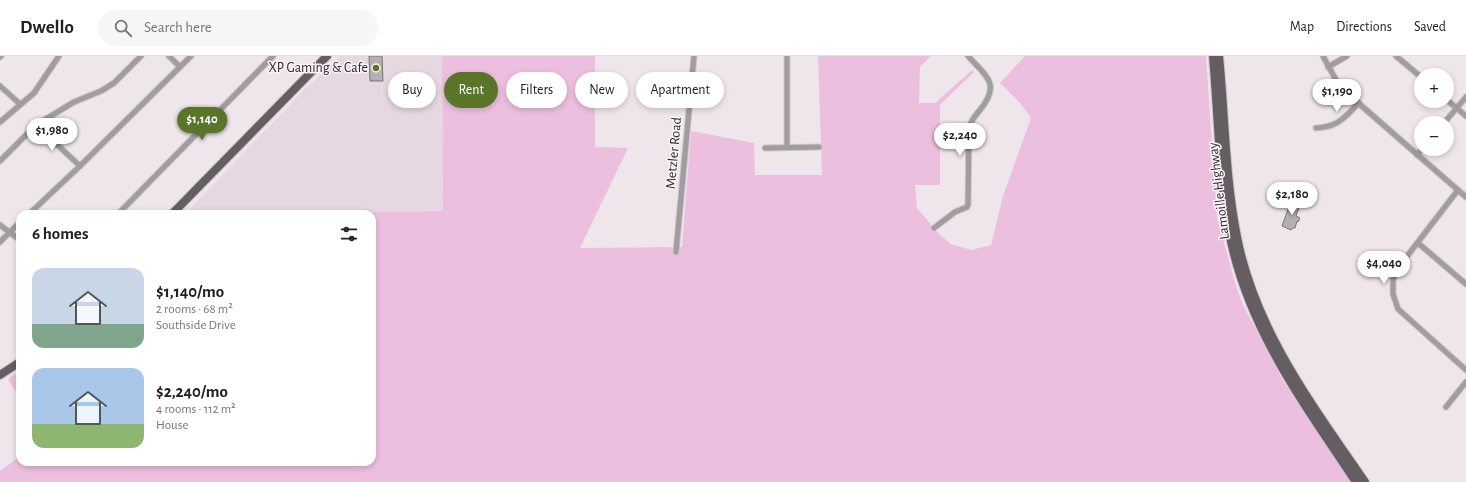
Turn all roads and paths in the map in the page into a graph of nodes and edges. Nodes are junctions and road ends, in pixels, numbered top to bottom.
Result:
1 (59, 56) edge
2 (140, 56) edge
3 (169, 56) edge
4 (191, 56) edge
5 (273, 56) edge
6 (327, 56) edge
7 (694, 56) edge
8 (786, 56) edge
9 (968, 56) edge
10 (1213, 56) edge
11 (1219, 56) edge
12 (1323, 56) edge
13 (1347, 56) edge
14 (1396, 56) edge
15 (180, 67) junction
16 (1328, 67) junction
17 (1414, 71) edge
18 (0, 86) edge
19 (1466, 97) edge
20 (1359, 103) junction
21 (20, 104) junction
22 (1454, 106) edge
23 (1457, 108) junction
24 (1450, 116) edge
25 (1466, 116) edge
26 (0, 122) edge
27 (36, 125) junction
28 (1316, 128) dead end
29 (787, 147) junction
30 (820, 147) dead end
31 (765, 148) dead end
32 (1414, 152) edge
33 (1418, 156) edge
34 (0, 161) edge
35 (80, 166) junction
36 (1458, 190) junction
37 (1466, 197) edge
38 (33, 210) edge
39 (122, 210) edge
40 (176, 210) edge
41 (0, 225) edge
42 (16, 226) edge
43 (934, 228) dead end
44 (9, 232) junction
45 (16, 237) edge
46 (0, 242) edge
47 (1418, 243) junction
48 (676, 252) dead end
49 (1466, 284) edge
50 (16, 365) edge
51 (1466, 370) edge
52 (0, 375) edge
53 (1466, 382) edge
54 (1446, 408) dead end
55 (1356, 482) edge
56 (1365, 482) edge

1 - 21 street
2 - 27 street
3 - 15 street
4 - 15 street
5 - 39 street
6 - 40 main road
7 - 48 street, Metzler Road
8 - 29 street
9 - 43 street
10 - 55 main road, Lamoille Highway
11 - 56 main road, Lamoille Highway
12 - 16 street
13 - 16 street
14 - 17 street
15 - 35 street
16 - 20 street
18 - 21 street
19 - 23 street
20 - 28 street
20 - 32 street
21 - 26 street
22 - 23 street
23 - 24 street
23 - 25 street
27 - 34 street
27 - 35 street
29 - 30 street
29 - 31 street
33 - 36 street
35 - 38 street
36 - 37 street
36 - 47 street
41 - 44 street
42 - 44 street
44 - 45 street
44 - 46 street
47 - 49 street
47 - 51 street
50 - 52 main road
53 - 54 street

